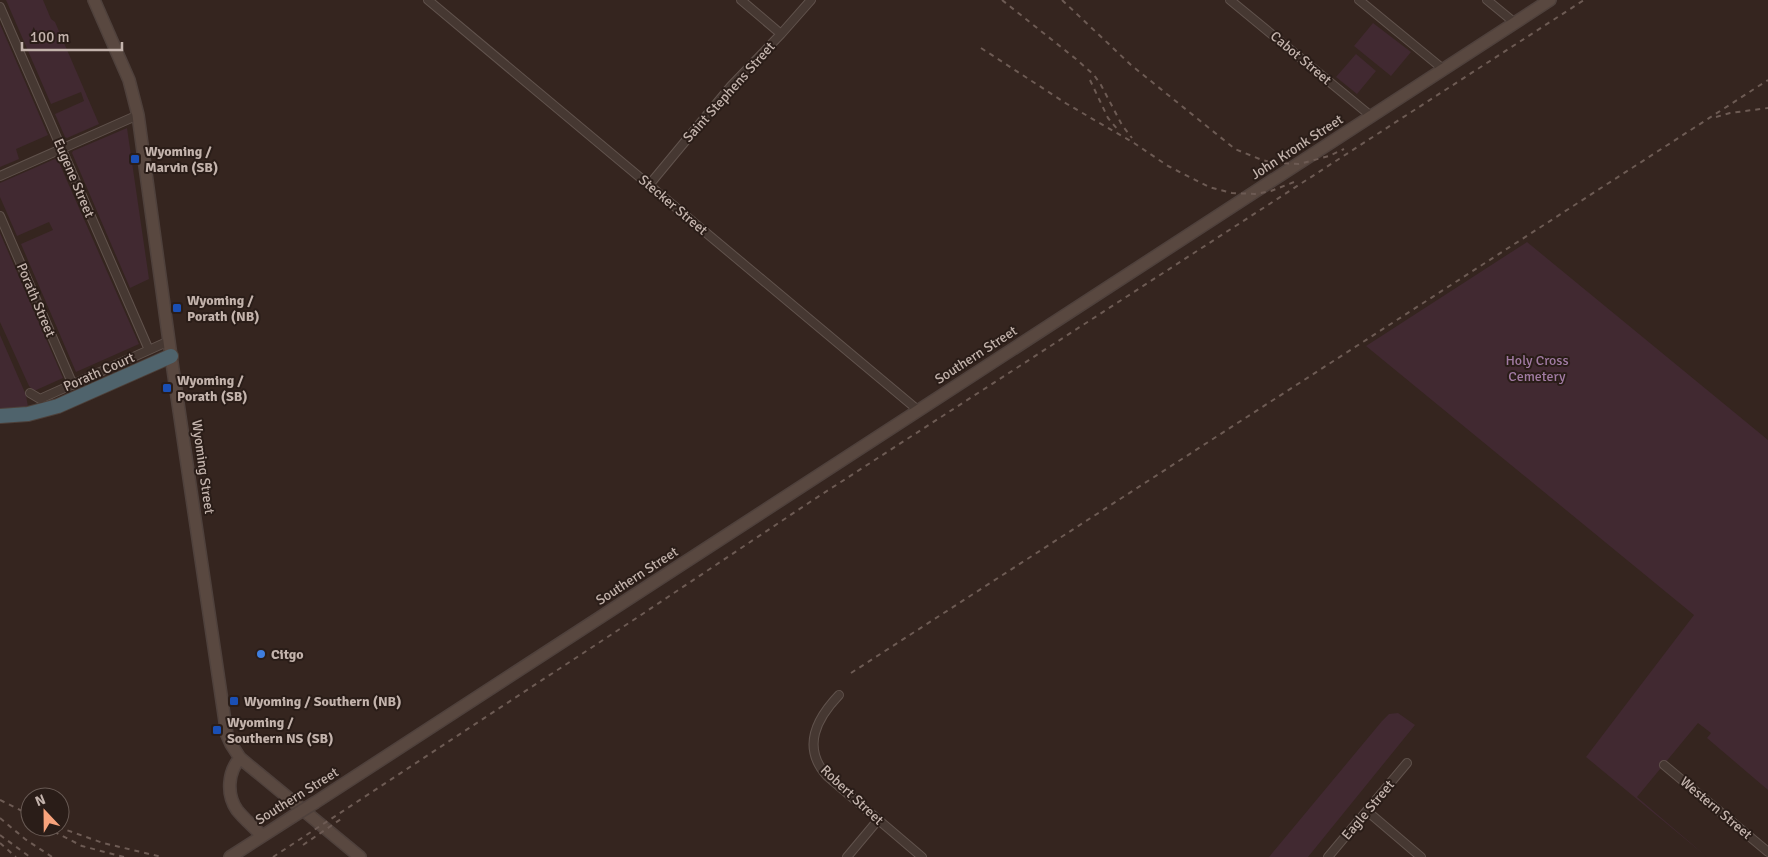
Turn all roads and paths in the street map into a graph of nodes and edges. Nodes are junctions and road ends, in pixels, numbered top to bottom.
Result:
1 (94, 0) edge
2 (428, 0) edge
3 (741, 0) edge
4 (810, 0) edge
5 (1230, 0) edge
6 (1359, 0) edge
7 (1487, 0) edge
8 (1550, 0) edge
9 (0, 7) edge
10 (1515, 23) junction
11 (781, 34) junction
12 (1443, 70) junction
13 (138, 115) junction
14 (1371, 116) junction
15 (62, 149) junction
16 (0, 176) edge
17 (649, 185) junction
18 (0, 216) edge
19 (1060, 319) joint
20 (169, 341) junction
21 (149, 350) junction
22 (171, 356) junction
23 (73, 384) junction
24 (30, 393) dead end
25 (919, 411) junction
26 (0, 416) edge
27 (839, 695) dead end
28 (240, 758) junction
29 (1407, 763) dead end
30 (1664, 765) dead end
31 (1366, 811) junction
32 (878, 820) junction
33 (262, 836) junction
34 (1768, 852) edge
35 (230, 857) edge
36 (360, 857) edge
37 (847, 857) edge
38 (922, 857) edge
39 (1328, 857) edge
40 (1421, 857) edge

1 - 13 street, Wyoming Street
2 - 17 street, Stecker Street
3 - 11 street
4 - 11 street, Saint Stephens Street
5 - 14 street, Cabot Street
6 - 12 street
7 - 10 street
8 - 10 street, John Kronk Street
9 - 15 street, Eugene Street
10 - 12 street, John Kronk Street
11 - 17 street, Saint Stephens Street
12 - 14 street, John Kronk Street
13 - 15 street
13 - 20 street, Wyoming Street
14 - 19 street, John Kronk Street
15 - 16 street
15 - 21 street, Eugene Street
17 - 25 street, Stecker Street
18 - 23 street, Porath Street
19 - 25 street, Southern Street
20 - 21 street, Porath Court
20 - 22 street, Wyoming Street
21 - 23 street, Porath Court
22 - 26 highway
22 - 28 street, Wyoming Street
23 - 24 street, Porath Court
25 - 33 street, Southern Street, bridge
27 - 32 street, Robert Street
28 - 33 street
28 - 36 street, Wyoming Street
29 - 31 street, Eagle Street
30 - 34 street, Western Street
31 - 39 street, Eagle Street
31 - 40 street
32 - 37 street
32 - 38 street, Robert Street
33 - 35 street, Southern Street

